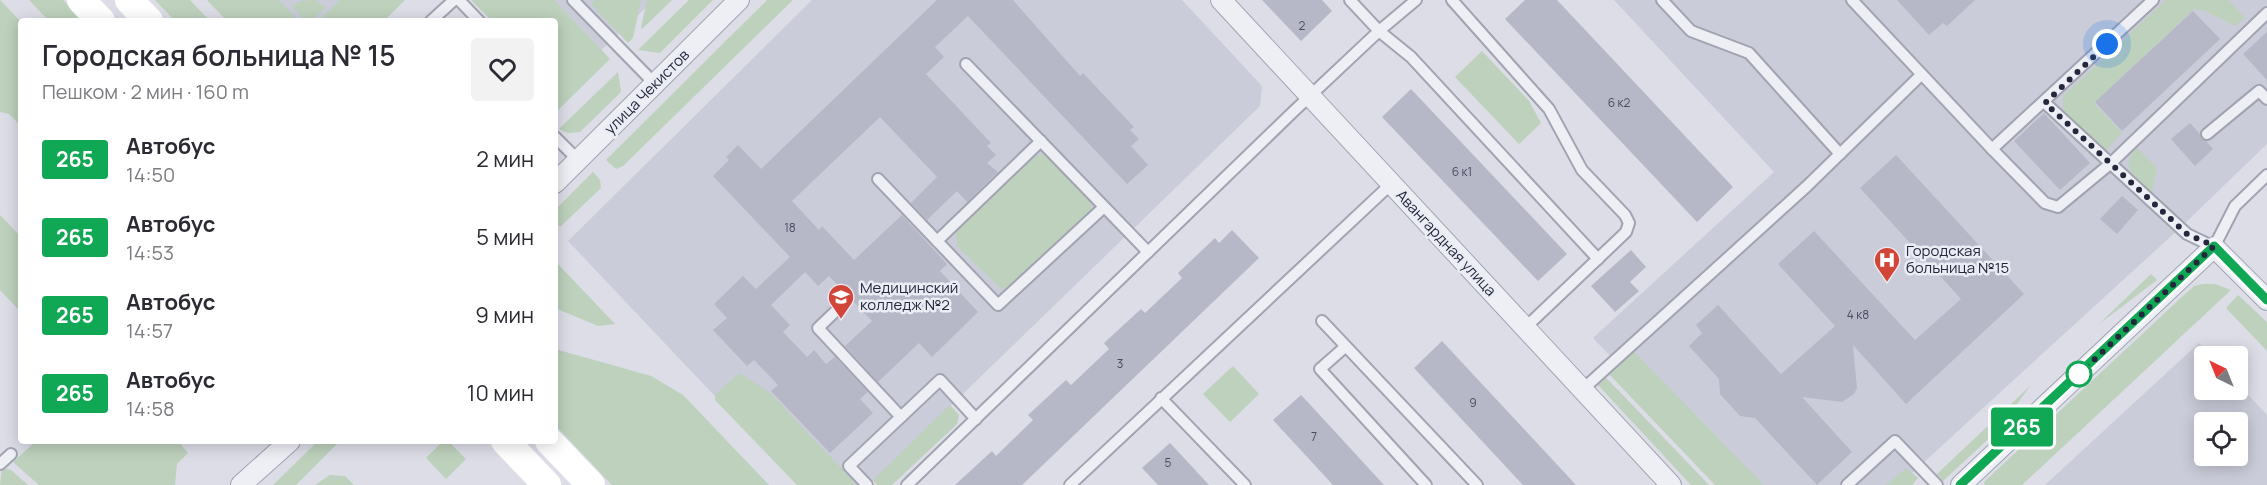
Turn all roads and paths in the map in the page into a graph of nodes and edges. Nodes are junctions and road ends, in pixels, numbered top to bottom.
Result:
1 (81, 0) edge
2 (129, 0) edge
3 (454, 0) edge
4 (459, 0) edge
5 (573, 0) edge
6 (740, 0) edge
7 (1221, 0) edge
8 (1350, 0) edge
9 (1416, 0) edge
10 (1452, 0) edge
11 (1662, 0) edge
12 (1852, 0) edge
13 (2153, 0) edge
14 (2267, 13) edge
15 (98, 18) edge
16 (146, 18) edge
17 (434, 18) edge
18 (476, 18) edge
19 (1379, 31) junction
20 (966, 63) dead end
21 (1921, 75) junction
22 (655, 84) junction
23 (1311, 96) junction
24 (2267, 99) edge
25 (2045, 103) junction
26 (2207, 134) dead end
27 (558, 140) edge
28 (1041, 141) junction
29 (1992, 149) junction
30 (1840, 154) junction
31 (578, 160) junction
32 (2110, 164) junction
33 (2267, 175) edge
34 (878, 179) dead end
35 (558, 180) edge
36 (1391, 184) junction
37 (1104, 207) junction
38 (937, 241) junction
39 (2214, 246) junction
40 (1148, 252) junction
41 (1598, 259) junction
42 (2267, 300) edge
43 (839, 308) dead end
44 (1322, 321) dead end
45 (1525, 328) junction
46 (1345, 346) junction
47 (1582, 390) junction
48 (1161, 398) junction
49 (901, 417) junction
50 (976, 418) junction
51 (287, 444) edge
52 (508, 444) edge
53 (552, 444) edge
54 (10, 454) dead end
55 (0, 464) edge
56 (1963, 484) edge
57 (241, 485) edge
58 (547, 485) edge
59 (591, 485) edge
60 (867, 485) edge
61 (907, 485) edge
62 (1070, 485) edge
63 (1245, 485) edge
64 (1426, 485) edge
65 (1477, 485) edge
66 (1671, 485) edge
67 (1846, 485) edge
68 (1937, 485) edge

1 - 15 main road
2 - 16 main road
3 - 17 lane
4 - 18 lane
5 - 22 lane
6 - 22 street, улица Чекистов
7 - 23 street, Авангардная улица
8 - 19 lane
9 - 19 lane
10 - 41 lane
11 - 30 lane
12 - 21 lane
13 - 25 lane
14 - 32 lane
19 - 23 lane
19 - 41 lane
20 - 28 lane
21 - 29 lane
21 - 30 lane
22 - 31 street, улица Чекистов
23 - 36 street, Авангардная улица
23 - 40 lane
24 - 26 lane
25 - 29 lane
25 - 32 lane
27 - 31 lane
28 - 37 lane
28 - 38 lane
29 - 32 lane
30 - 47 lane
31 - 35 street, улица Чекистов
32 - 39 lane
33 - 39 lane
34 - 38 lane
36 - 45 street, Авангардная улица
36 - 48 lane
37 - 38 lane
37 - 40 lane
39 - 42 street
39 - 56 street
40 - 50 lane
41 - 45 lane
43 - 49 lane
44 - 46 lane
45 - 47 street, Авангардная улица
46 - 64 lane
46 - 65 lane
47 - 66 street, Авангардная улица
48 - 62 lane
48 - 63 lane
49 - 50 lane
49 - 60 lane
50 - 61 lane
51 - 57 street
52 - 58 main road
53 - 59 main road
54 - 55 lane
67 - 68 lane

